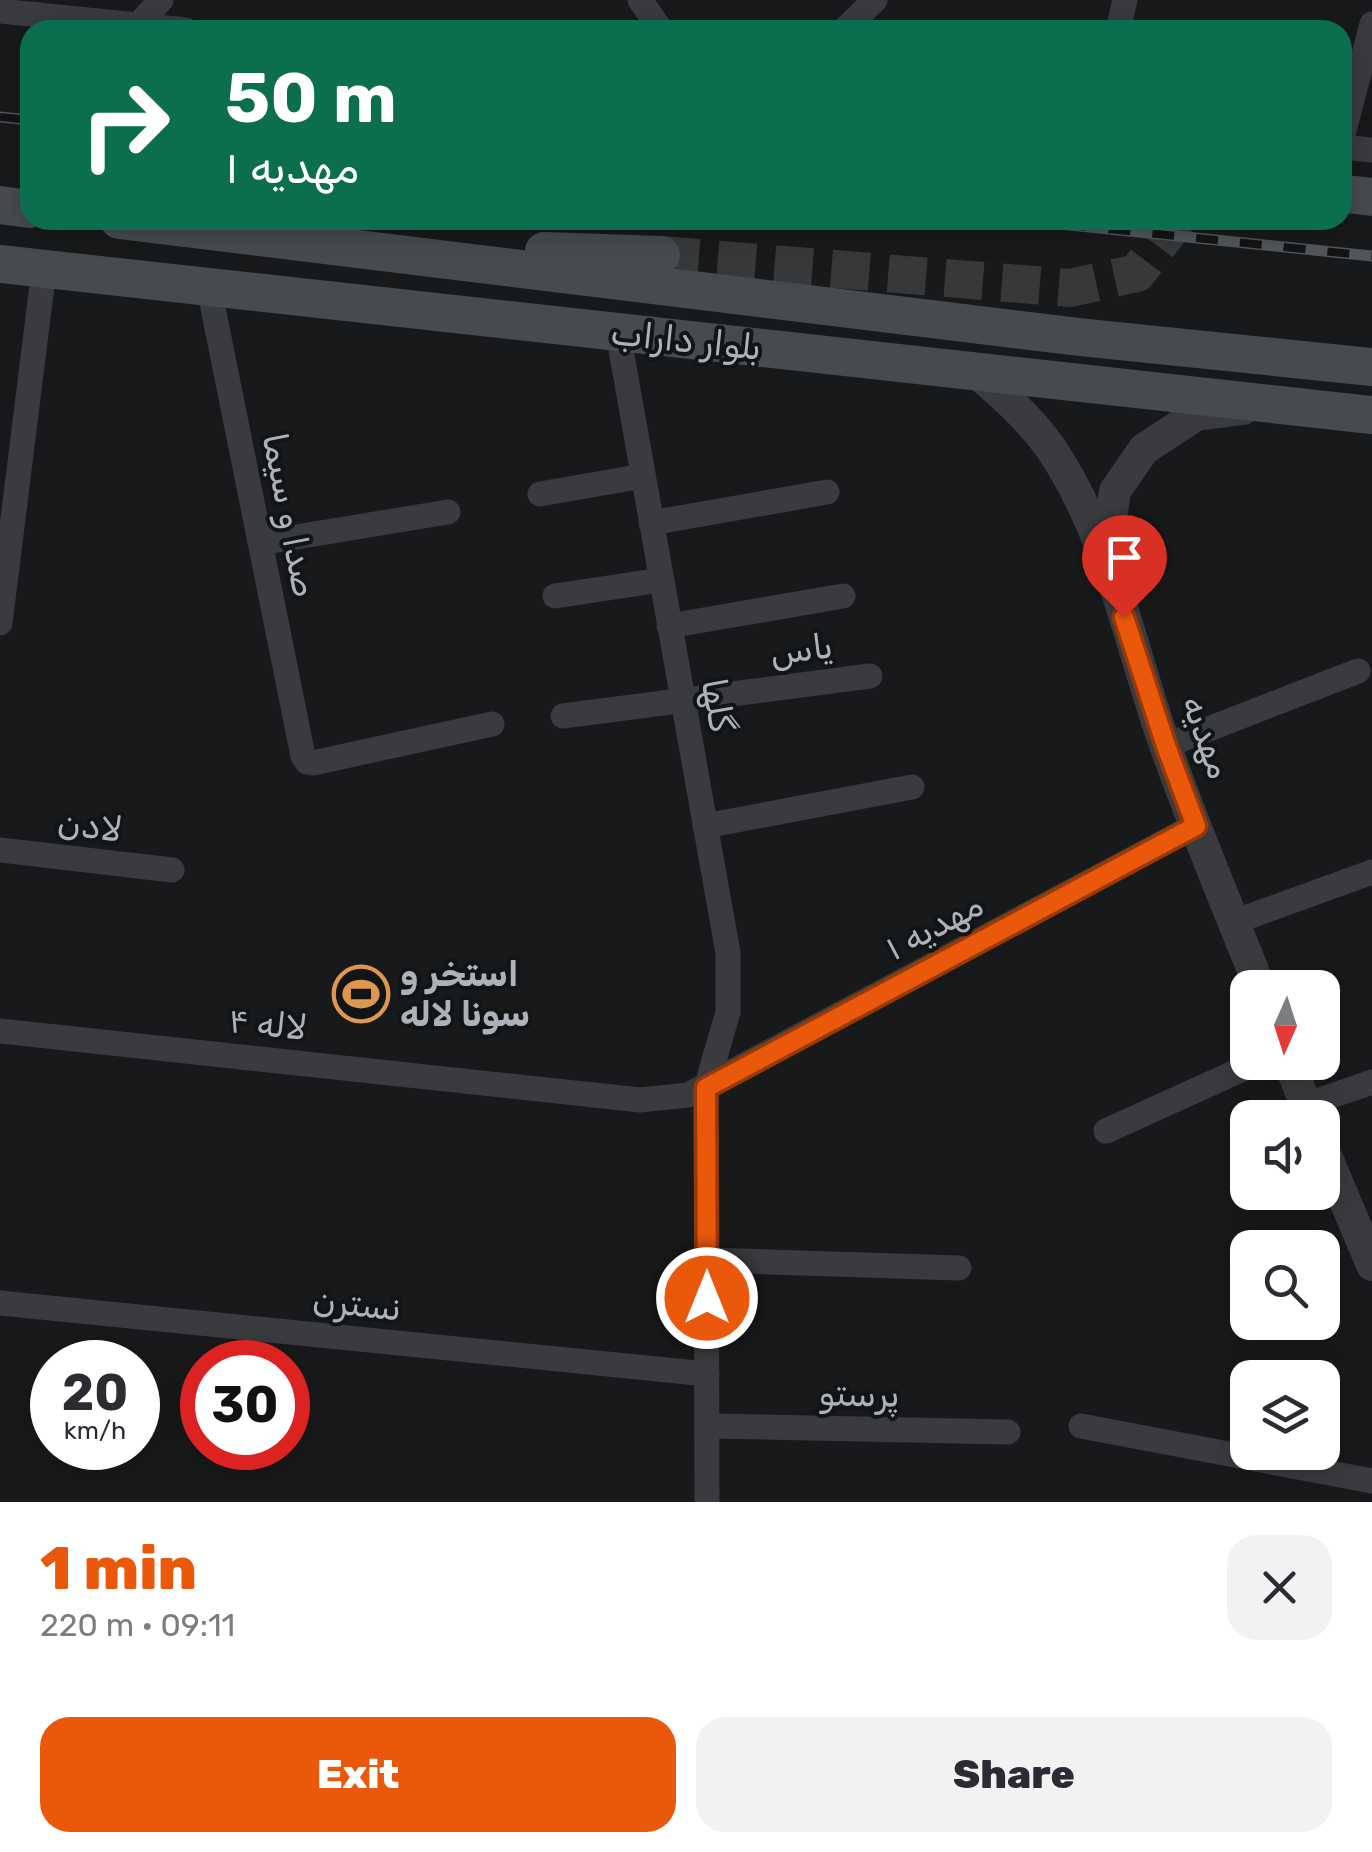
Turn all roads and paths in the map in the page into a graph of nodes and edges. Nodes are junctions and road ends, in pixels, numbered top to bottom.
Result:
1 (161, 0) edge
2 (876, 0) edge
3 (0, 11) edge
4 (89, 20) edge
5 (143, 20) edge
6 (855, 20) edge
7 (1372, 24) edge
8 (1352, 100) edge
9 (125, 230) edge
10 (196, 230) edge
11 (387, 254) junction
12 (661, 255) tunnel mouth
13 (0, 264) edge
14 (44, 270) junction
15 (122, 277) junction
16 (210, 288) junction
17 (618, 333) junction
18 (1372, 367) edge
19 (975, 371) junction
20 (1285, 405) junction
21 (1372, 415) edge
22 (643, 476) junction
23 (827, 492) dead end
24 (540, 494) dead end
25 (7, 505) edge
26 (448, 512) dead end
27 (651, 523) junction
28 (260, 543) junction
29 (661, 580) junction
30 (1114, 585) junction
31 (555, 596) dead end
32 (843, 596) dead end
33 (0, 623) edge
34 (669, 626) junction
35 (1358, 672) dead end
36 (870, 676) dead end
37 (682, 700) junction
38 (563, 716) dead end
39 (492, 724) dead end
40 (1166, 746) junction
41 (912, 787) dead end
42 (705, 826) junction
43 (1196, 826) junction
44 (0, 850) edge
45 (172, 870) dead end
46 (1372, 872) edge
47 (1234, 922) junction
48 (1253, 970) edge
49 (0, 1030) edge
50 (1230, 1075) edge
51 (1372, 1082) edge
52 (706, 1088) junction
53 (1332, 1100) edge
54 (1106, 1131) dead end
55 (1340, 1189) edge
56 (706, 1260) junction
57 (1372, 1265) edge
58 (959, 1268) dead end
59 (0, 1303) edge
60 (708, 1374) junction
61 (710, 1426) junction
62 (1082, 1426) dead end
63 (1008, 1432) dead end
64 (1372, 1481) edge
65 (708, 1502) edge

1 - 5 street
2 - 6 street
3 - 4 street
7 - 8 street
9 - 15 main road
10 - 11 main road, بلوار داراب
11 - 12 main road
11 - 18 main road, بلوار داراب
13 - 14 main road, بلوار داراب
14 - 15 main road, بلوار داراب
14 - 25 street
15 - 16 main road, بلوار داراب
16 - 17 main road, بلوار داراب
16 - 28 street, صدا و سیما
17 - 19 main road, بلوار داراب
17 - 22 street, گلها
19 - 20 main road, بلوار داراب
19 - 30 street, مهدیه
20 - 21 main road, بلوار داراب
20 - 30 street
22 - 24 street
22 - 27 street, گلها
23 - 27 street
25 - 33 street
26 - 28 street
27 - 29 street, گلها
28 - 39 street, صدا و سیما
29 - 31 street
29 - 34 street, گلها
30 - 40 street, مهدیه
32 - 34 street
34 - 37 street, گلها
35 - 40 street
36 - 37 street, یاس
37 - 38 street, یاس
37 - 42 street, گلها
40 - 43 street, مهدیه
41 - 42 street
42 - 52 street, گلها
43 - 47 street, مهدیه
43 - 52 street, مهدیه ۱
44 - 45 street, لادن
46 - 47 street
47 - 48 street, مهدیه
49 - 52 street, لاله ۴
50 - 54 street
51 - 53 street
52 - 56 street, گلها
55 - 57 street
56 - 58 street
56 - 60 street, گلها
59 - 60 street, نسترن
60 - 61 street, گلها
61 - 63 street, پرستو
61 - 65 street, گلها
62 - 64 street

